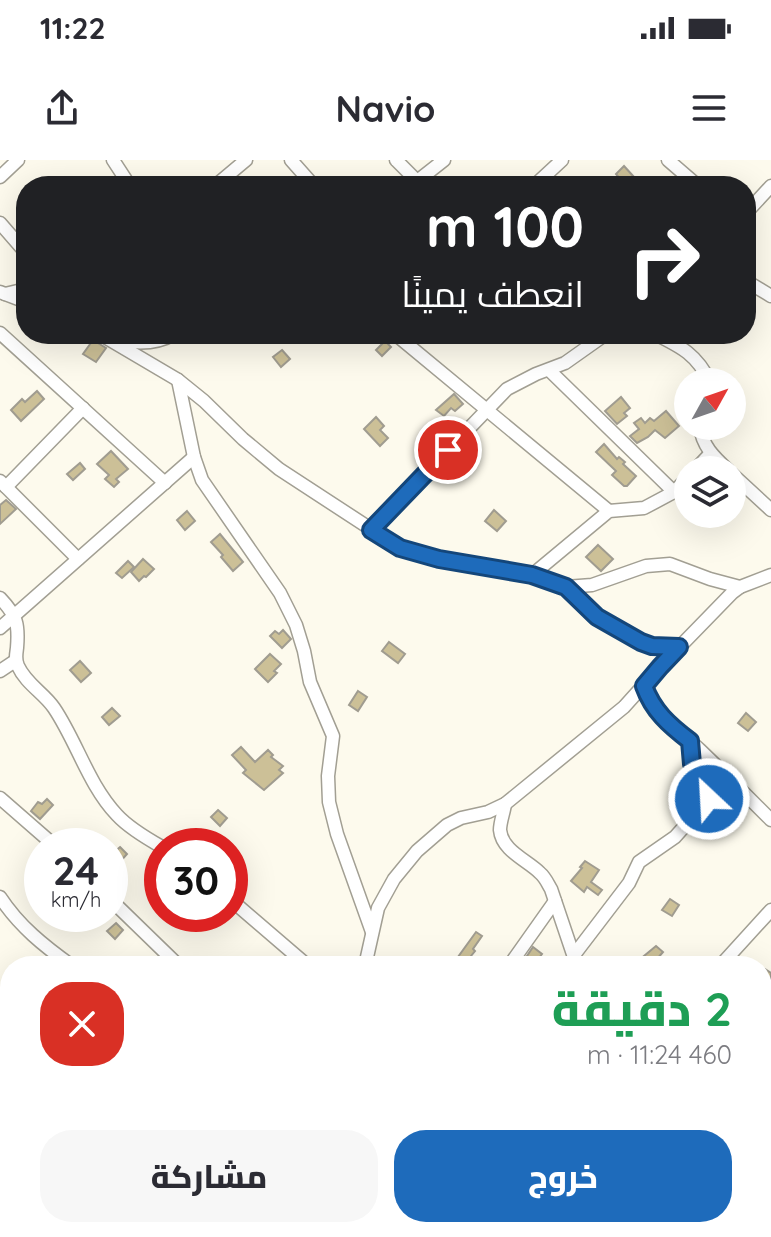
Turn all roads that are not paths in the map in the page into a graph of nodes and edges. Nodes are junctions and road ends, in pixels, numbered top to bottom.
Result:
1 (18, 160) edge
2 (246, 160) edge
3 (291, 160) edge
4 (396, 160) edge
5 (444, 160) edge
6 (562, 160) edge
7 (668, 160) edge
8 (227, 176) edge
9 (305, 176) edge
10 (409, 176) edge
11 (427, 176) edge
12 (545, 176) edge
13 (686, 176) edge
14 (0, 177) edge
15 (771, 186) edge
16 (756, 202) edge
17 (0, 223) edge
18 (16, 241) edge
19 (0, 333) edge
20 (119, 344) edge
21 (407, 344) edge
22 (592, 344) edge
23 (676, 344) edge
24 (703, 368) edge
25 (549, 370) junction
26 (178, 380) junction
27 (83, 408) junction
28 (488, 409) junction
29 (702, 440) edge
30 (710, 454) edge
31 (194, 457) junction
32 (165, 483) junction
33 (3, 484) edge
34 (746, 487) edge
35 (674, 492) joint
36 (771, 510) edge
37 (609, 511) junction
38 (371, 530) junction
39 (78, 559) junction
40 (532, 575) junction
41 (770, 576) edge
42 (566, 587) junction
43 (740, 587) junction
44 (0, 598) edge
45 (15, 615) junction
46 (0, 628) edge
47 (679, 647) junction
48 (15, 661) junction
49 (0, 671) edge
50 (644, 686) junction
51 (690, 741) junction
52 (0, 798) edge
53 (505, 804) junction
54 (771, 820) edge
55 (34, 828) edge
56 (144, 836) edge
57 (0, 897) edge
58 (555, 901) junction
59 (771, 910) edge
60 (248, 914) edge
61 (128, 916) edge
62 (372, 932) junction
63 (59, 956) edge
64 (169, 956) edge
65 (296, 956) edge
66 (367, 956) edge
67 (516, 956) edge
68 (575, 956) edge
69 (579, 956) edge
70 (729, 956) edge

1 - 14 street
2 - 8 street
3 - 9 street
4 - 10 street
5 - 11 street
6 - 12 street
7 - 13 street
15 - 16 street
17 - 18 street
19 - 27 street
20 - 26 street
21 - 28 street
22 - 25 street
23 - 24 street
25 - 28 street
25 - 35 street
26 - 31 street
26 - 38 street
27 - 32 street
27 - 33 street
28 - 37 street
28 - 38 street
29 - 30 street
31 - 32 street
31 - 62 street
32 - 39 street
33 - 39 street
34 - 36 street
35 - 37 street
37 - 40 street
38 - 40 street
39 - 45 street
40 - 42 street
41 - 43 street
42 - 43 street
42 - 47 street
43 - 47 street
44 - 45 street
45 - 46 street
45 - 48 street
47 - 50 street
48 - 49 street
48 - 56 street
50 - 51 street
50 - 53 street
51 - 54 street
51 - 69 street
52 - 55 street
53 - 58 street
53 - 62 street
57 - 63 street
58 - 67 street
58 - 68 street
59 - 70 street
60 - 65 street
61 - 64 street
62 - 66 street

